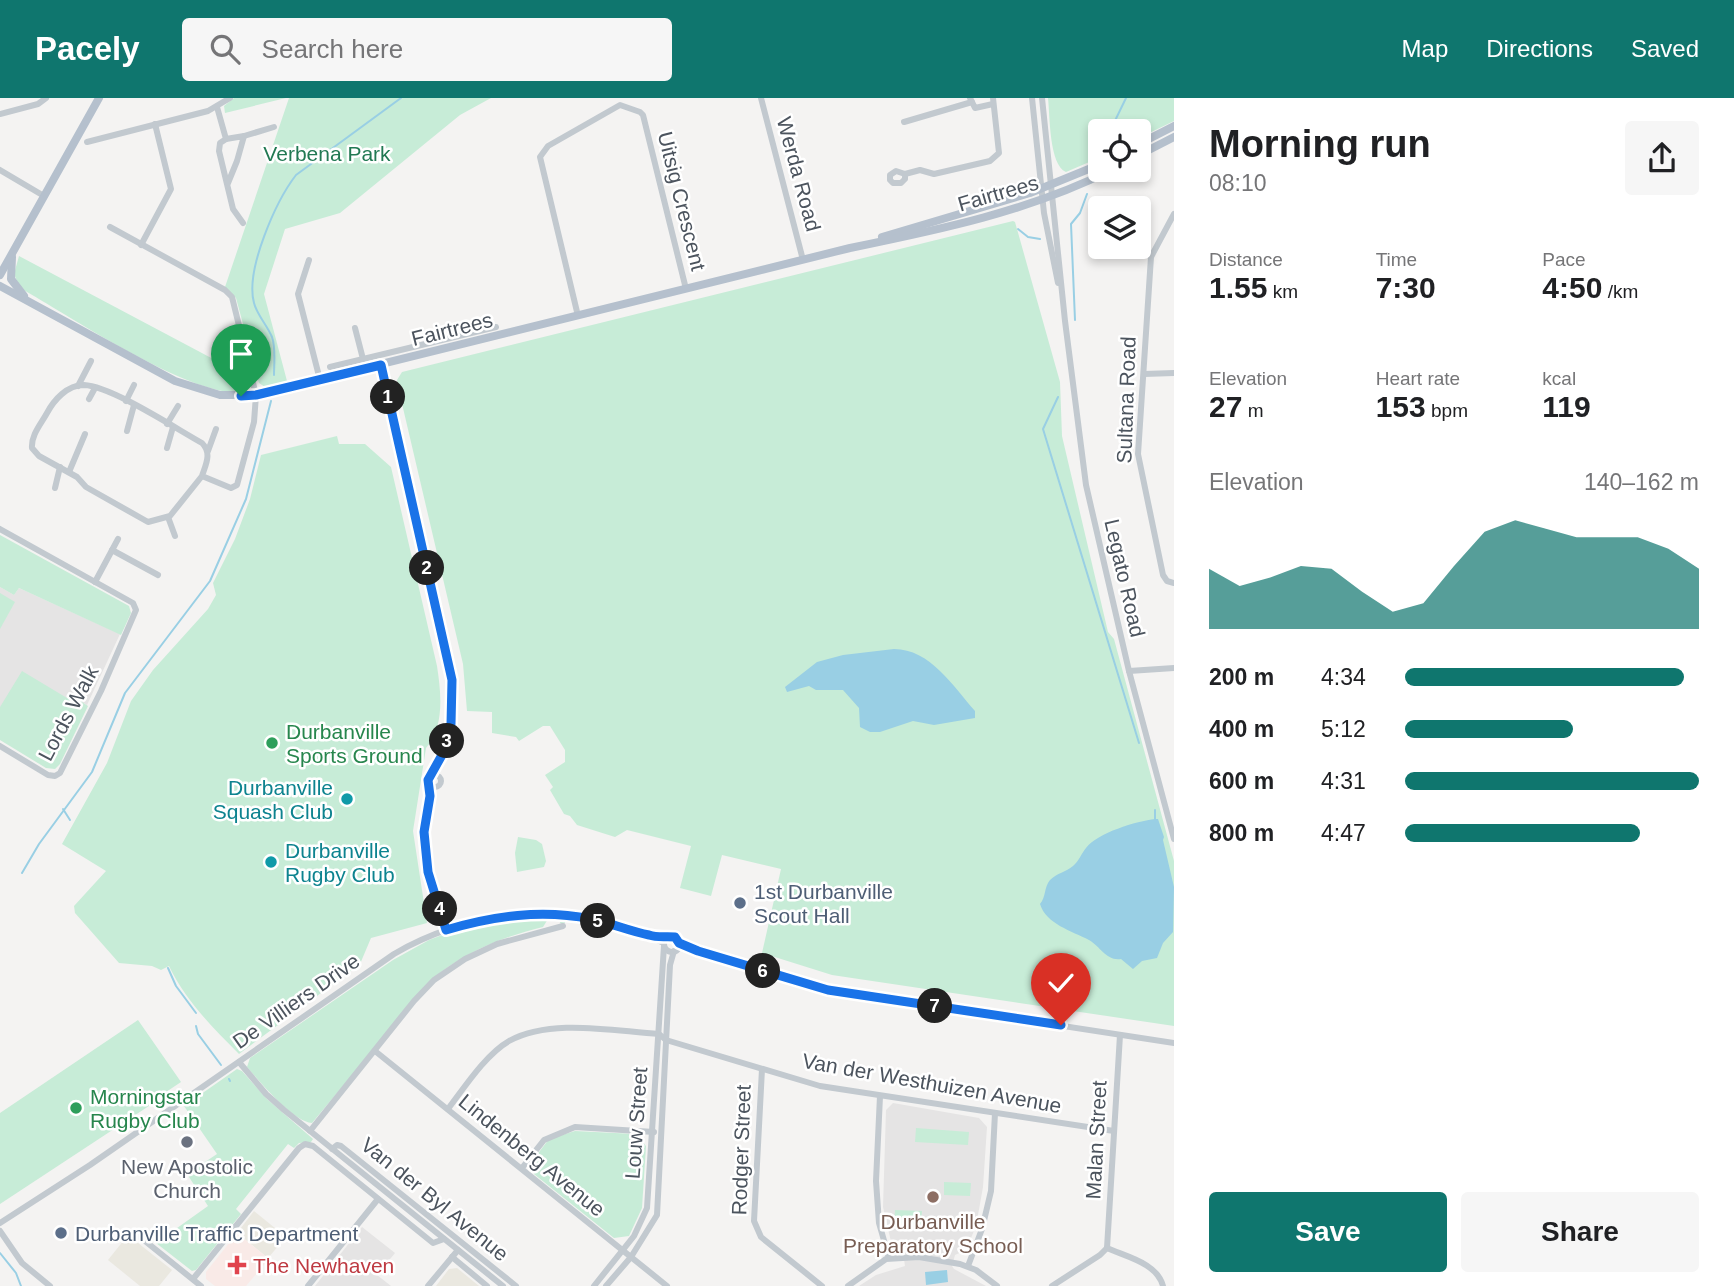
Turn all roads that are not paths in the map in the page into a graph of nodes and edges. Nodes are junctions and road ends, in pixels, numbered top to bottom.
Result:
1 (46, 98) edge
2 (99, 98) edge
3 (230, 98) edge
4 (761, 98) edge
5 (1032, 98) edge
6 (1042, 98) edge
7 (971, 100) edge
8 (993, 101) edge
9 (217, 107) junction
10 (0, 114) edge
11 (904, 122) dead end
12 (155, 124) junction
13 (1174, 126) edge
14 (274, 127) dead end
15 (244, 136) junction
16 (1174, 137) edge
17 (1151, 138) edge
18 (226, 139) junction
19 (87, 142) dead end
20 (1151, 149) edge
21 (0, 170) edge
22 (1088, 170) edge
23 (905, 174) dead end
24 (1088, 180) edge
25 (227, 183) junction
26 (1052, 185) junction
27 (1042, 189) junction
28 (44, 196) junction
29 (1053, 196) junction
30 (1043, 200) junction
31 (1174, 214) edge
32 (243, 223) dead end
33 (110, 227) dead end
34 (141, 245) junction
35 (850, 248) junction
36 (12, 254) junction
37 (309, 260) dead end
38 (803, 260) junction
39 (0, 275) edge
40 (0, 286) edge
41 (686, 289) junction
42 (28, 300) junction
43 (578, 316) junction
44 (1065, 321) junction
45 (496, 327) dead end
46 (355, 328) dead end
47 (456, 341) junction
48 (363, 359) junction
49 (91, 361) dead end
50 (381, 365) junction
51 (330, 368) dead end
52 (1174, 373) edge
53 (1144, 374) junction
54 (320, 380) junction
55 (134, 385) dead end
56 (78, 386) junction
57 (95, 388) junction
58 (256, 395) junction
59 (89, 399) dead end
60 (126, 401) junction
61 (134, 405) junction
62 (178, 406) dead end
63 (170, 425) junction
64 (216, 429) dead end
65 (127, 431) dead end
66 (85, 434) dead end
67 (167, 448) dead end
68 (208, 451) junction
69 (60, 467) junction
70 (69, 472) junction
71 (202, 476) junction
72 (55, 488) dead end
73 (168, 517) junction
74 (0, 529) edge
75 (175, 536) dead end
76 (118, 539) dead end
77 (112, 550) junction
78 (158, 575) dead end
79 (95, 582) junction
80 (1174, 583) edge
81 (1174, 668) edge
82 (1129, 671) junction
83 (0, 746) edge
84 (442, 755) junction
85 (431, 775) junction
86 (440, 776) junction
87 (434, 786) junction
88 (1174, 839) edge
89 (563, 926) dead end
90 (446, 930) junction
91 (664, 942) junction
92 (677, 948) junction
93 (659, 1034) junction
94 (1120, 1035) junction
95 (666, 1040) junction
96 (1174, 1043) edge
97 (374, 1051) junction
98 (239, 1062) junction
99 (762, 1069) junction
100 (880, 1096) junction
101 (448, 1109) junction
102 (995, 1113) junction
103 (1114, 1130) junction
104 (310, 1131) junction
105 (653, 1132) junction
106 (661, 1132) junction
107 (332, 1149) junction
108 (522, 1168) junction
109 (378, 1199) junction
110 (0, 1223) edge
111 (0, 1231) edge
112 (140, 1237) dead end
113 (444, 1239) junction
114 (1107, 1248) junction
115 (458, 1250) junction
116 (624, 1251) junction
117 (452, 1257) junction
118 (631, 1257) junction
119 (889, 1258) junction
120 (968, 1266) junction
121 (193, 1279) junction
122 (50, 1286) edge
123 (201, 1286) edge
124 (308, 1286) edge
125 (428, 1286) edge
126 (487, 1286) edge
127 (503, 1286) edge
128 (516, 1286) edge
129 (594, 1286) edge
130 (606, 1286) edge
131 (667, 1286) edge
132 (822, 1286) edge
133 (848, 1286) edge
134 (997, 1286) edge
135 (1052, 1286) edge
136 (1163, 1286) edge

1 - 10 street
2 - 28 main road
3 - 9 street
4 - 38 street, Werda Road
5 - 27 street, Legato Road
6 - 26 street, Legato Road
7 - 8 street
7 - 11 street
8 - 23 street
9 - 12 street
9 - 18 street
12 - 19 street
12 - 34 street
13 - 17 main road
14 - 15 street
15 - 18 street
15 - 25 street
16 - 20 main road
18 - 25 street
21 - 28 street
22 - 26 main road, Fairtrees
24 - 29 main road, Fairtrees
25 - 32 street
26 - 27 main road, Fairtrees
26 - 29 street, Legato Road
27 - 30 street, Legato Road
27 - 35 main road, Fairtrees
28 - 36 main road
29 - 30 main road, Fairtrees
29 - 44 street, Legato Road
30 - 35 main road, Fairtrees
30 - 44 street, Legato Road
31 - 53 street, Sultana Road
33 - 34 street
34 - 58 street
35 - 38 main road, Fairtrees
36 - 39 main road
36 - 42 main road
37 - 54 street
38 - 41 main road, Fairtrees
40 - 42 main road, Fairtrees
41 - 43 main road, Fairtrees
41 - 43 street, Uitsig Crescent
42 - 58 main road, Fairtrees
43 - 47 main road, Fairtrees
44 - 82 street, Legato Road
45 - 47 street
46 - 48 street
47 - 48 street
47 - 50 main road, Fairtrees
48 - 51 street
49 - 56 street
50 - 54 main road, Fairtrees
50 - 84 street
52 - 53 street
53 - 80 street, Sultana Road
54 - 58 main road, Fairtrees
55 - 60 street
56 - 57 street
56 - 69 street
57 - 59 street
57 - 60 street
58 - 71 street
60 - 61 street
61 - 63 street
61 - 65 street
62 - 63 street
63 - 67 street
63 - 68 street
64 - 68 street
66 - 70 street
68 - 71 street
69 - 70 street
69 - 72 street
70 - 73 street
71 - 73 street
73 - 75 street
74 - 79 street
76 - 77 street
77 - 78 street
77 - 79 street
79 - 83 street, Lords Walk
81 - 82 street
82 - 88 street, Legato Road
84 - 85 street
84 - 86 street
85 - 86 street
85 - 87 street
86 - 87 street
87 - 90 street
89 - 97 street
90 - 91 street, De Villiers Drive
90 - 98 street, De Villiers Drive
91 - 92 street
91 - 92 street
91 - 93 street, Louw Street
92 - 94 street
92 - 95 street, Louw Street
93 - 95 street, Van der Westhuizen Avenue
93 - 101 street
93 - 105 street, Louw Street
94 - 96 street
94 - 103 street, Malan Street
95 - 99 street, Van der Westhuizen Avenue
95 - 106 street, Louw Street
97 - 101 street, Lindenberg Avenue
97 - 104 street
98 - 104 street, Van der Byl Avenue
98 - 110 street, De Villiers Drive
99 - 100 street, Van der Westhuizen Avenue
99 - 132 street, Rodger Street
100 - 102 street, Van der Westhuizen Avenue
100 - 119 street
101 - 108 street, Lindenberg Avenue
102 - 103 street, Van der Westhuizen Avenue
102 - 120 street
103 - 114 street, Malan Street
104 - 107 street, Van der Byl Avenue
105 - 106 street
105 - 108 street
105 - 116 street, Louw Street
106 - 118 street, Louw Street
107 - 113 street, Van der Byl Avenue
107 - 128 street, Van der Byl Avenue
108 - 116 street, Lindenberg Avenue
109 - 113 street, Van der Byl Avenue
109 - 121 street, Van der Byl Avenue
109 - 124 street
111 - 122 street
112 - 121 street
113 - 115 street, Van der Byl Avenue
114 - 135 street
114 - 136 street
115 - 117 street
115 - 127 street, Van der Byl Avenue
116 - 118 street, Lindenberg Avenue
116 - 129 street, Louw Street
117 - 125 street
117 - 126 street
118 - 130 street, Louw Street
118 - 131 street, Lindenberg Avenue
119 - 120 street
119 - 133 street
120 - 134 street
121 - 123 street

